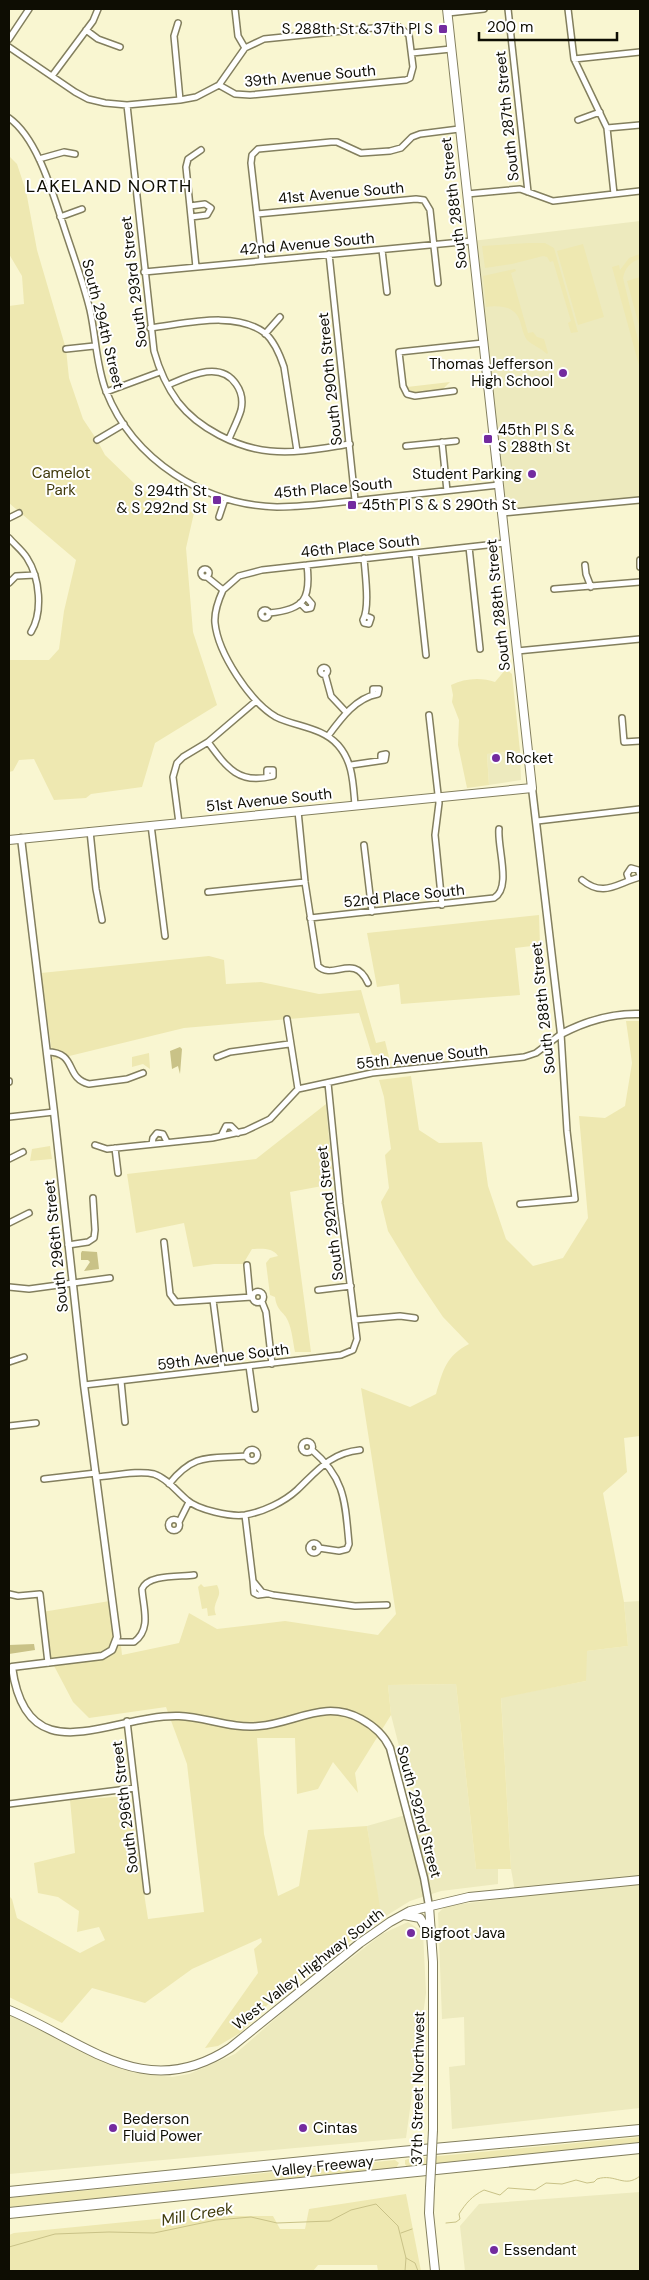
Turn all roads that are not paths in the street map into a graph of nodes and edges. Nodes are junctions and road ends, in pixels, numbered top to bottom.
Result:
1 (29, 9) edge
2 (98, 9) edge
3 (236, 9) edge
4 (484, 9) edge
5 (508, 9) edge
6 (568, 9) edge
7 (447, 11) edge
8 (178, 23) dead end
9 (86, 30) junction
10 (9, 39) edge
11 (9, 46) edge
12 (120, 47) dead end
13 (244, 48) junction
14 (451, 49) junction
15 (640, 52) edge
16 (412, 53) junction
17 (574, 59) junction
18 (52, 76) junction
19 (219, 85) junction
20 (180, 100) junction
21 (127, 106) junction
22 (600, 112) junction
23 (9, 118) edge
24 (578, 120) dead end
25 (640, 125) edge
26 (607, 128) junction
27 (459, 129) junction
28 (201, 150) dead end
29 (75, 154) dead end
30 (39, 159) junction
31 (640, 191) edge
32 (528, 192) junction
33 (467, 194) junction
34 (614, 194) junction
35 (190, 206) junction
36 (82, 209) dead end
37 (258, 214) junction
38 (60, 217) junction
39 (191, 217) junction
40 (472, 241) junction
41 (434, 245) junction
42 (382, 250) junction
43 (329, 254) junction
44 (262, 260) junction
45 (196, 267) junction
46 (144, 272) junction
47 (438, 283) dead end
48 (387, 292) dead end
49 (280, 317) dead end
50 (150, 328) junction
51 (265, 334) junction
52 (483, 343) junction
53 (94, 346) junction
54 (66, 349) dead end
55 (160, 372) junction
56 (168, 385) junction
57 (454, 391) dead end
58 (106, 392) junction
59 (124, 424) junction
60 (229, 439) junction
61 (98, 440) dead end
62 (456, 441) dead end
63 (442, 442) junction
64 (350, 444) junction
65 (406, 446) dead end
66 (297, 451) junction
67 (499, 485) junction
68 (447, 491) junction
69 (227, 500) junction
70 (356, 500) junction
71 (640, 500) edge
72 (502, 513) junction
73 (19, 514) dead end
74 (219, 517) dead end
75 (9, 518) edge
76 (9, 538) edge
77 (505, 543) junction
78 (469, 547) junction
79 (415, 553) junction
80 (364, 558) junction
81 (640, 560) edge
82 (307, 564) junction
83 (585, 565) dead end
84 (640, 567) edge
85 (34, 575) junction
86 (207, 576) dead end
87 (640, 582) edge
88 (9, 583) edge
89 (591, 587) junction
90 (554, 589) dead end
91 (223, 590) junction
92 (269, 614) dead end
93 (366, 616) dead end
94 (31, 632) dead end
95 (640, 639) edge
96 (480, 649) dead end
97 (517, 651) junction
98 (426, 654) dead end
99 (325, 674) dead end
100 (373, 694) dead end
101 (256, 700) junction
102 (346, 712) junction
103 (429, 715) dead end
104 (622, 718) dead end
105 (328, 736) junction
106 (640, 740) edge
107 (208, 742) junction
108 (381, 760) dead end
109 (351, 765) junction
110 (266, 776) dead end
111 (532, 788) junction
112 (439, 797) junction
113 (355, 805) junction
114 (640, 808) edge
115 (298, 811) junction
116 (536, 821) junction
117 (179, 823) junction
118 (151, 825) junction
119 (499, 829) dead end
120 (90, 831) junction
121 (21, 838) junction
122 (9, 840) edge
123 (364, 845) dead end
124 (640, 876) edge
125 (582, 880) dead end
126 (629, 880) junction
127 (305, 882) junction
128 (208, 892) dead end
129 (442, 905) junction
130 (372, 912) junction
131 (310, 918) junction
132 (102, 920) dead end
133 (165, 936) dead end
134 (368, 982) dead end
135 (640, 1014) edge
136 (287, 1019) dead end
137 (561, 1034) junction
138 (289, 1044) junction
139 (47, 1052) junction
140 (217, 1057) dead end
141 (143, 1073) dead end
142 (328, 1083) junction
143 (298, 1089) junction
144 (54, 1112) junction
145 (9, 1117) edge
146 (238, 1133) junction
147 (221, 1136) junction
148 (167, 1142) junction
149 (152, 1144) junction
150 (96, 1145) dead end
151 (116, 1148) junction
152 (23, 1152) dead end
153 (9, 1159) edge
154 (118, 1173) dead end
155 (93, 1198) dead end
156 (520, 1204) dead end
157 (29, 1213) dead end
158 (9, 1223) edge
159 (164, 1242) dead end
160 (68, 1245) junction
161 (247, 1265) dead end
162 (110, 1278) dead end
163 (72, 1284) junction
164 (351, 1286) junction
165 (9, 1288) edge
166 (318, 1290) dead end
167 (251, 1297) junction
168 (213, 1300) junction
169 (262, 1302) junction
170 (415, 1318) dead end
171 (355, 1320) junction
172 (357, 1339) joint
173 (24, 1357) dead end
174 (9, 1362) edge
175 (272, 1364) junction
176 (249, 1366) junction
177 (222, 1369) junction
178 (120, 1381) junction
179 (84, 1385) junction
180 (255, 1409) dead end
181 (125, 1422) dead end
182 (36, 1423) dead end
183 (9, 1426) edge
184 (312, 1450) dead end
185 (360, 1450) dead end
186 (246, 1456) dead end
187 (325, 1462) junction
188 (96, 1475) junction
189 (44, 1479) dead end
190 (169, 1484) junction
191 (188, 1502) junction
192 (244, 1515) junction
193 (179, 1522) dead end
194 (319, 1548) dead end
195 (194, 1575) dead end
196 (253, 1580) junction
197 (9, 1594) edge
198 (266, 1594) junction
199 (386, 1605) dead end
200 (116, 1642) junction
201 (48, 1663) junction
202 (10, 1667) edge
203 (127, 1721) junction
204 (135, 1788) junction
205 (9, 1804) edge
206 (640, 1880) edge
207 (147, 1891) dead end
208 (429, 1906) junction
209 (397, 1917) junction
210 (431, 1939) junction
211 (9, 2010) edge
212 (640, 2130) edge
213 (640, 2148) edge
214 (9, 2192) edge
215 (9, 2213) edge
216 (435, 2271) edge

1 - 10 street
2 - 9 street
3 - 13 street
4 - 7 street
5 - 32 street, South 287th Street
6 - 17 street
7 - 14 main road, South 288th Street
8 - 20 street
9 - 12 street
9 - 18 street
11 - 18 street
13 - 16 street
13 - 19 street
14 - 16 street
14 - 27 main road, South 288th Street
15 - 17 street
16 - 19 street, 39th Avenue South
17 - 22 street
18 - 21 street
19 - 20 street
20 - 21 street
21 - 46 street, South 293rd Street
22 - 24 street
22 - 26 street
23 - 30 street
25 - 26 street
26 - 34 street
27 - 33 main road, South 288th Street
27 - 37 street
28 - 35 street
29 - 30 street
30 - 38 street, South 294th Street
31 - 34 street
32 - 33 street
32 - 34 street
33 - 40 main road, South 288th Street
35 - 39 street
35 - 39 street
36 - 38 street
37 - 41 street, 41st Avenue South
37 - 44 street
38 - 53 street, South 294th Street
39 - 45 street
40 - 41 street, 42nd Avenue South
40 - 52 main road, South 288th Street
41 - 42 street, 42nd Avenue South
41 - 47 street
42 - 43 street, 42nd Avenue South
42 - 48 street
43 - 44 street, 42nd Avenue South
43 - 64 street, South 290th Street
44 - 45 street, 42nd Avenue South
45 - 46 street, 42nd Avenue South
46 - 50 street, South 293rd Street
49 - 51 street
50 - 51 street
50 - 55 street, South 293rd Street
51 - 66 street
52 - 57 street
52 - 67 main road, South 288th Street
53 - 54 street
53 - 58 street, South 294th Street
55 - 56 street, South 293rd Street
55 - 58 street
56 - 60 street, South 293rd Street
56 - 60 street
58 - 59 street, South 294th Street
59 - 61 street
59 - 69 street, South 294th Street
60 - 66 street, South 293rd Street
62 - 63 street
63 - 65 street
63 - 68 street
64 - 66 street, South 293rd Street
64 - 70 street, South 290th Street
67 - 68 street, 45th Place South
67 - 72 main road, South 288th Street
68 - 70 street, 45th Place South
69 - 70 street, 45th Place South
69 - 74 street
71 - 72 street
72 - 77 main road, South 288th Street
73 - 75 street
76 - 85 street
77 - 78 street, 46th Place South
77 - 97 main road, South 288th Street
78 - 79 street, 46th Place South
78 - 96 street
79 - 80 street, 46th Place South
79 - 98 street
80 - 82 street, 46th Place South
80 - 93 street
81 - 84 street
82 - 91 street, 46th Place South
82 - 92 street
83 - 89 street
85 - 88 street
85 - 94 street
86 - 91 street
87 - 89 street
89 - 90 street
91 - 101 street
95 - 97 street
97 - 111 main road, South 288th Street
99 - 102 street
100 - 102 street
101 - 105 street
101 - 107 street
102 - 105 street
103 - 112 street
104 - 106 street
105 - 109 street
107 - 110 street
107 - 117 street
108 - 109 street
109 - 113 street
111 - 112 main road, 51st Avenue South
111 - 116 street, South 288th Street
112 - 113 main road, 51st Avenue South
112 - 129 street
113 - 115 main road, 51st Avenue South
114 - 116 street
115 - 117 main road, 51st Avenue South
115 - 127 street
116 - 137 street, South 288th Street
117 - 118 main road, 51st Avenue South
118 - 120 main road, 51st Avenue South
118 - 133 street
119 - 129 street, 52nd Place South
120 - 121 main road, 51st Avenue South
120 - 132 street
121 - 122 main road, 51st Avenue South
121 - 139 street, South 296th Street
123 - 130 street
124 - 126 street
124 - 126 street
125 - 126 street
127 - 128 street
127 - 131 street
129 - 130 street, 52nd Place South
130 - 131 street, 52nd Place South
131 - 134 street
135 - 137 street, 55th Avenue South
136 - 138 street
137 - 142 street, 55th Avenue South
137 - 156 street, South 288th Street
138 - 140 street
138 - 143 street
139 - 141 street
139 - 144 street, South 296th Street
142 - 143 street, 55th Avenue South
142 - 164 street, South 292nd Street
143 - 146 street
144 - 145 street
144 - 160 street, South 296th Street
146 - 147 street
146 - 147 street
147 - 148 street
148 - 149 street
148 - 149 street
149 - 151 street
150 - 151 street
151 - 154 street
152 - 153 street
155 - 160 street
157 - 158 street
159 - 168 street
160 - 163 street, South 296th Street
161 - 167 street
162 - 163 street
163 - 165 street
163 - 179 street, South 296th Street
164 - 166 street
164 - 171 street, South 292nd Street
167 - 168 street
167 - 169 street
167 - 169 street
168 - 177 street
169 - 175 street
170 - 171 street
171 - 172 street, South 292nd Street
172 - 175 street, 59th Avenue South
173 - 174 street
175 - 176 street, 59th Avenue South
176 - 177 street, 59th Avenue South
176 - 180 street
177 - 178 street, 59th Avenue South
178 - 179 street, 59th Avenue South
178 - 181 street
179 - 188 street, South 296th Street
182 - 183 street
184 - 187 street
185 - 187 street
186 - 190 street
187 - 192 street
187 - 194 street
188 - 189 street
188 - 190 street
188 - 200 street, South 296th Street
190 - 191 street
191 - 192 street
191 - 193 street
192 - 196 street
195 - 200 street
196 - 198 street
196 - 198 street
197 - 201 street
198 - 199 street
200 - 201 street
201 - 202 street
202 - 203 street, South 292nd Street
203 - 204 street, South 296th Street
203 - 208 street, South 292nd Street
204 - 205 street
204 - 207 street, South 296th Street
206 - 208 main road, West Valley Highway South
208 - 209 main road, West Valley Highway South
208 - 210 main road, 37th Street Northwest
209 - 210 main road
209 - 211 main road, West Valley Highway South
210 - 216 main road, 37th Street Northwest, bridge
212 - 214 highway, Valley Freeway
213 - 215 highway, Valley Freeway

